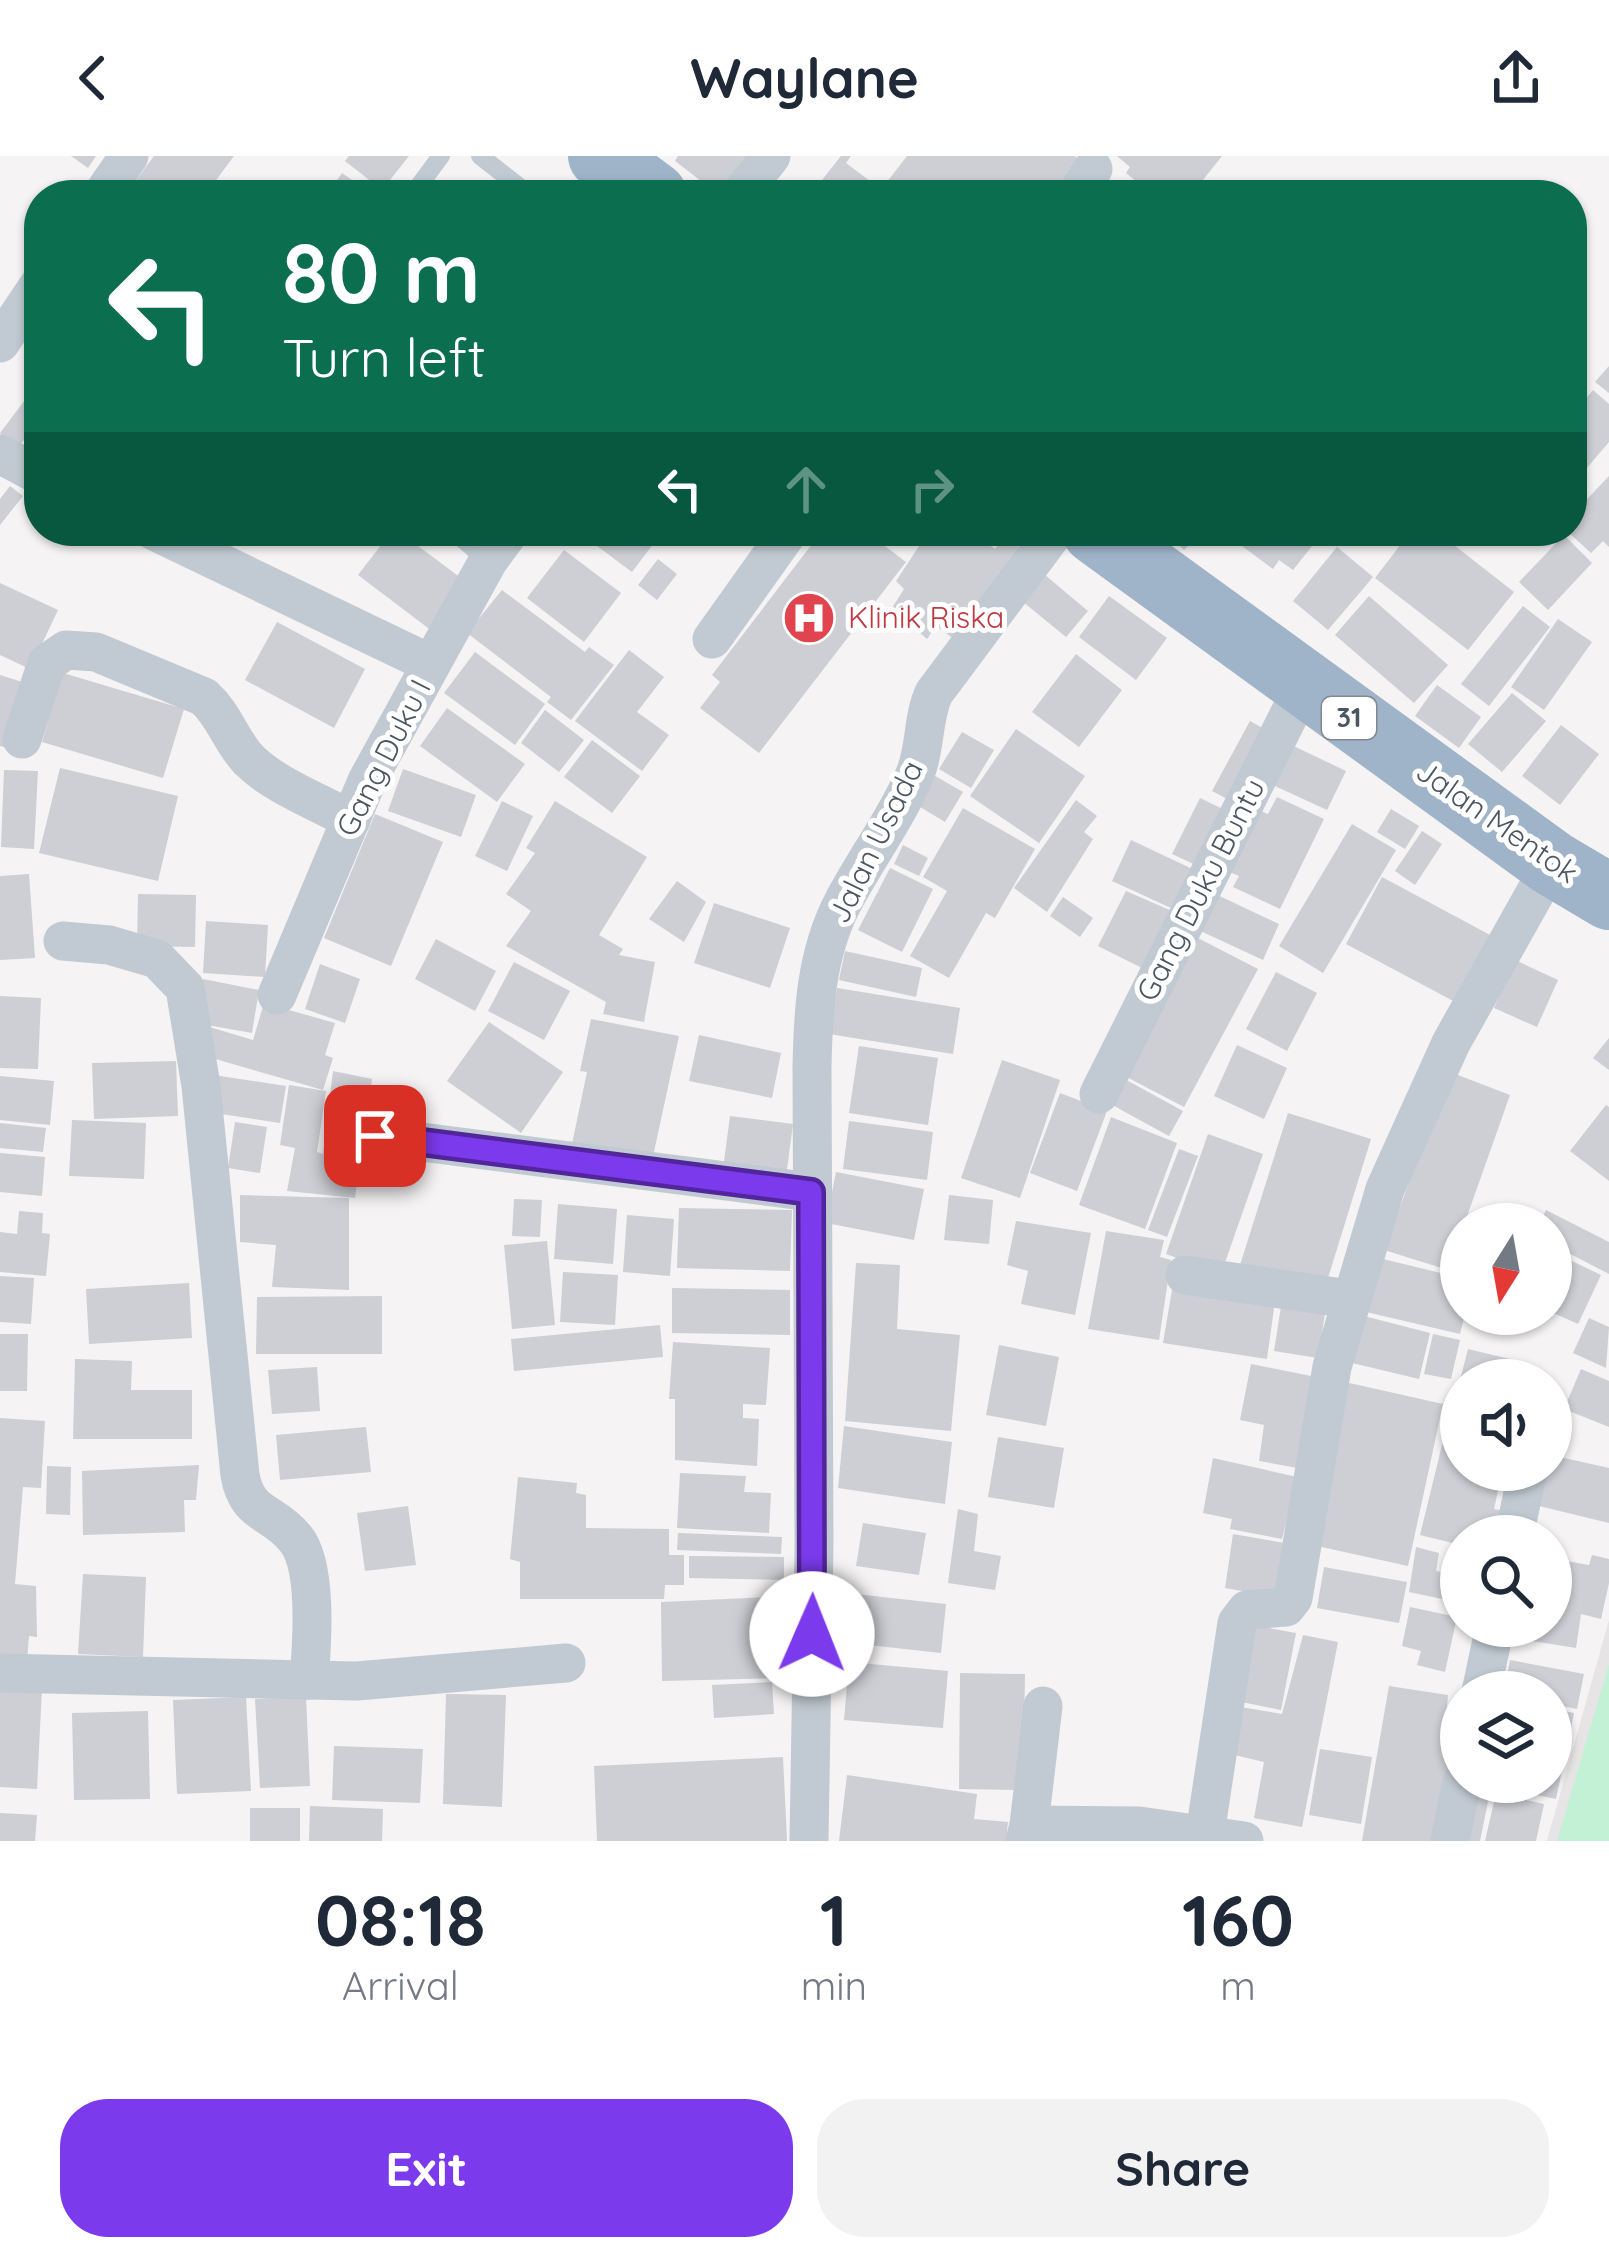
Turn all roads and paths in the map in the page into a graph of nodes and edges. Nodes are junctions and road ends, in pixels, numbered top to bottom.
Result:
1 (479, 156) edge
2 (601, 156) edge
3 (771, 156) edge
4 (510, 180) edge
5 (634, 180) edge
6 (752, 180) edge
7 (24, 307) edge
8 (0, 343) edge
9 (185, 546) edge
10 (499, 546) edge
11 (778, 546) edge
12 (1044, 546) edge
13 (1115, 546) edge
14 (712, 639) dead end
15 (431, 664) junction
16 (1304, 685) junction
17 (22, 739) dead end
18 (351, 820) junction
19 (1552, 863) junction
20 (1609, 897) edge
21 (63, 941) dead end
22 (277, 995) dead end
23 (1099, 1094) dead end
24 (375, 1136) dead end
25 (811, 1192) junction
26 (1185, 1275) dead end
27 (1349, 1299) junction
28 (566, 1663) dead end
29 (0, 1673) edge
30 (309, 1680) junction
31 (1042, 1706) dead end
32 (1458, 1803) edge
33 (1027, 1833) edge
34 (1224, 1838) edge
35 (809, 1841) edge
36 (1450, 1841) edge

1 - 4 lane
2 - 5 highway
3 - 6 street
7 - 8 street
9 - 15 street
10 - 15 street, Gang Duku I
11 - 14 street
12 - 25 street, Jalan Usada
13 - 16 highway, Jalan Mentok / 31
15 - 18 street, Gang Duku I
16 - 19 highway, Jalan Mentok / 31
16 - 23 street, Gang Duku Buntu
17 - 18 street
18 - 22 street, Gang Duku I
19 - 20 highway, Jalan Mentok / 31
19 - 27 street
21 - 30 street
24 - 25 street
25 - 35 street, Jalan Usada
26 - 27 street
27 - 34 street
28 - 30 street
29 - 30 street
31 - 33 street
32 - 36 street
33 - 34 street

